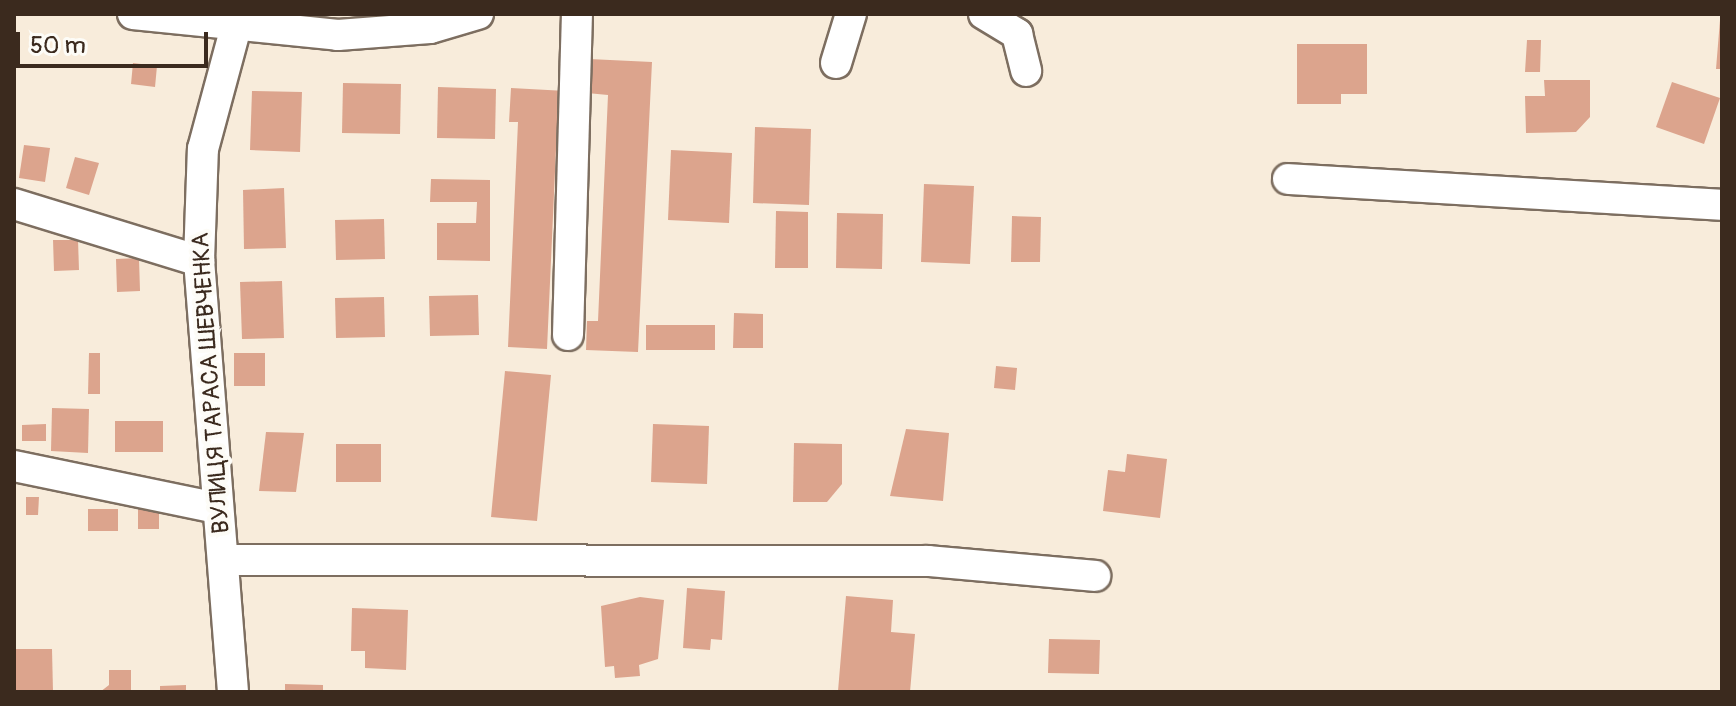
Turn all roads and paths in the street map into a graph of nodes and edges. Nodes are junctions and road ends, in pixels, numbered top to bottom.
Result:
1 (133, 14) edge
2 (478, 14) edge
3 (577, 14) edge
4 (851, 14) edge
5 (984, 14) edge
6 (235, 30) junction
7 (836, 63) dead end
8 (1026, 71) dead end
9 (1288, 179) dead end
10 (14, 204) edge
11 (1722, 205) edge
12 (199, 261) junction
13 (568, 335) dead end
14 (14, 466) edge
15 (217, 508) junction
16 (223, 560) junction
17 (1095, 576) dead end
18 (233, 692) edge

1 - 6 street
2 - 6 street
3 - 13 street
4 - 7 street
5 - 8 street
6 - 12 street, ВУЛИЦЯ ТАРАСА ШЕВЧЕНКА
9 - 11 street
10 - 12 street
12 - 15 street, ВУЛИЦЯ ТАРАСА ШЕВЧЕНКА
14 - 15 street
15 - 16 street, ВУЛИЦЯ ТАРАСА ШЕВЧЕНКА
16 - 17 street
16 - 18 street, ВУЛИЦЯ ТАРАСА ШЕВЧЕНКА

